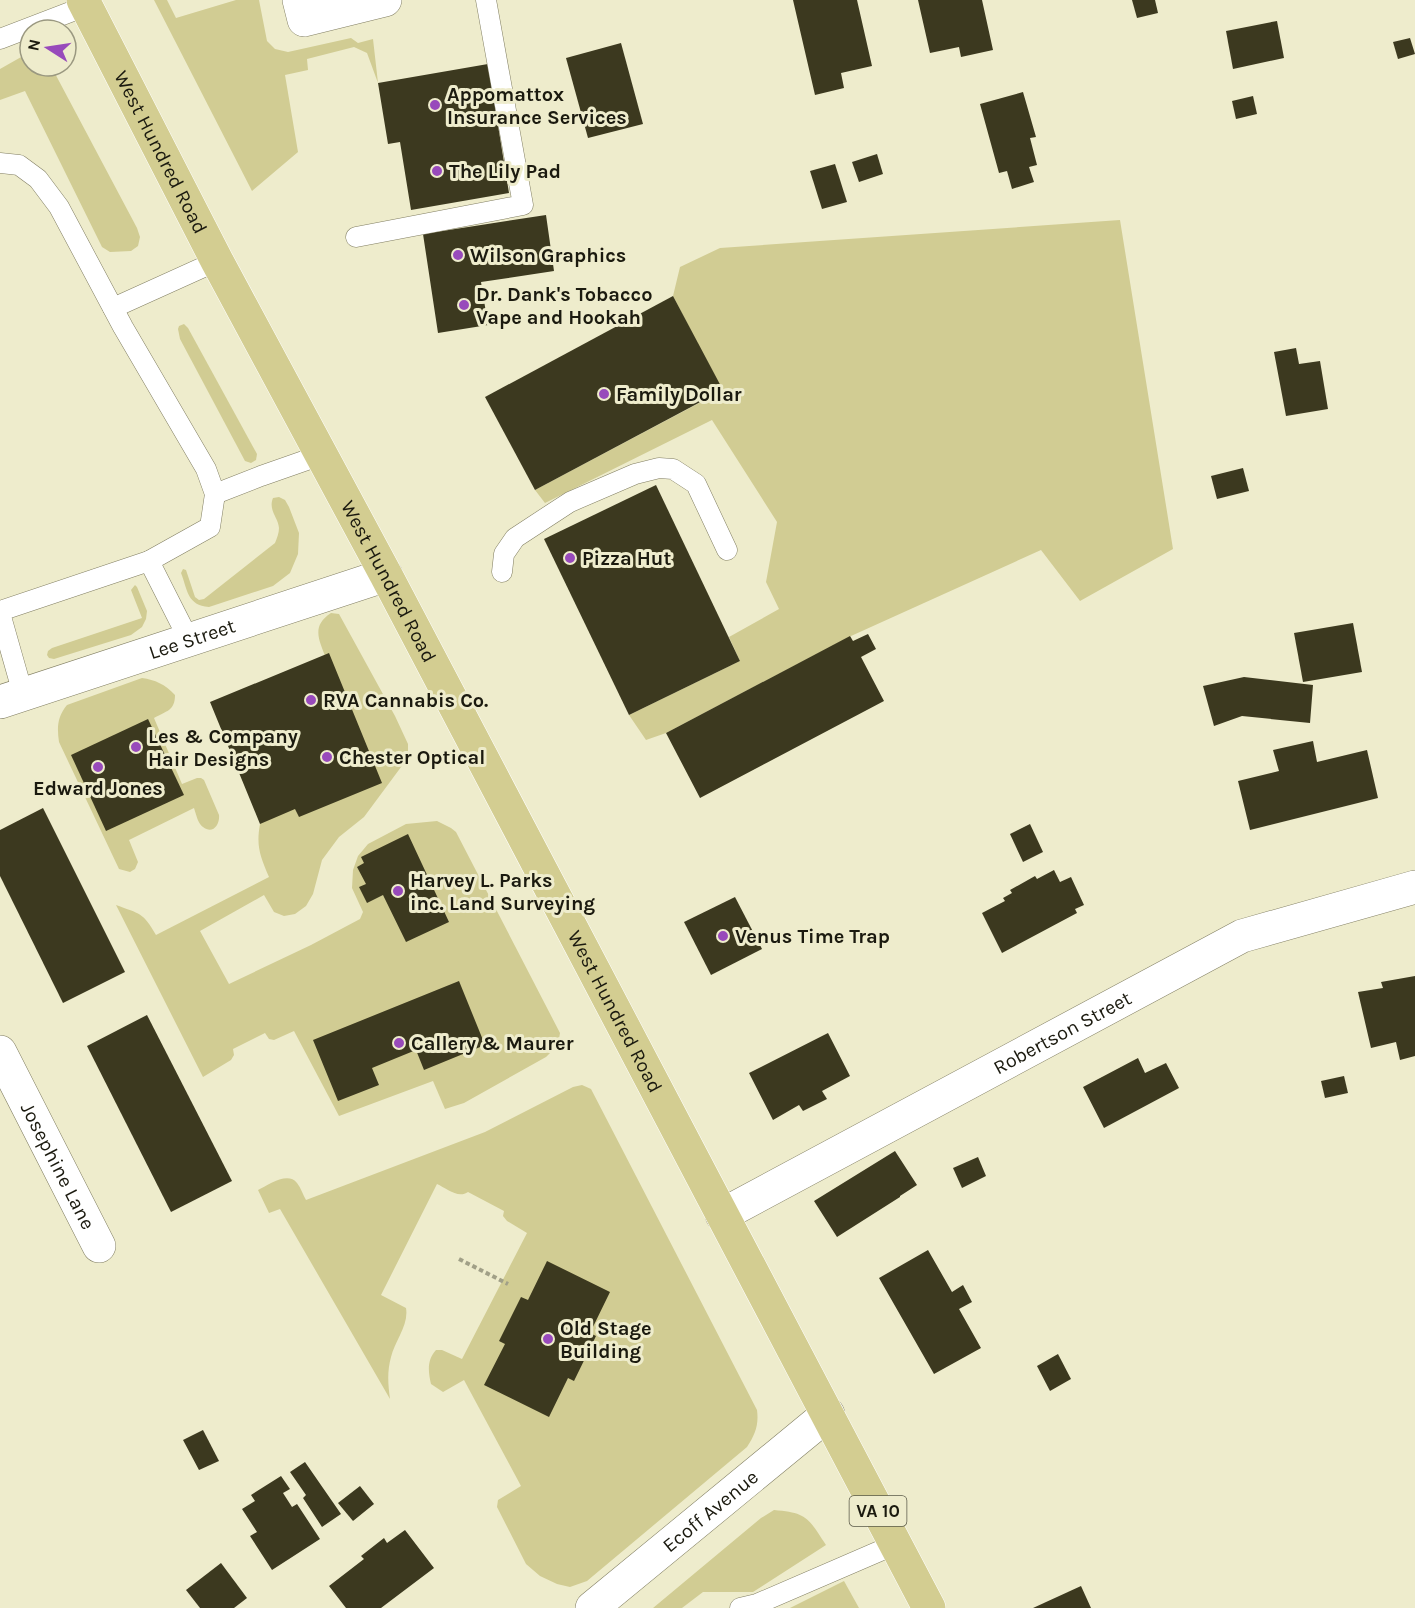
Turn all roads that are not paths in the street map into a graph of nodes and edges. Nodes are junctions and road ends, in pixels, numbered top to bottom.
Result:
1 (385, 0) edge
2 (486, 0) edge
3 (84, 3) edge
4 (302, 10) edge
5 (0, 39) edge
6 (0, 164) edge
7 (356, 237) dead end
8 (217, 261) junction
9 (113, 309) junction
10 (321, 454) junction
11 (215, 494) junction
12 (727, 550) dead end
13 (149, 561) junction
14 (502, 572) dead end
15 (386, 575) junction
16 (0, 612) edge
17 (189, 640) junction
18 (12, 698) edge
19 (1415, 887) edge
20 (0, 1052) edge
21 (722, 1215) junction
22 (99, 1246) dead end
23 (828, 1414) junction
24 (896, 1545) junction
25 (592, 1608) edge
26 (740, 1608) edge
27 (929, 1608) edge

1 - 4 street
2 - 7 lane
3 - 5 lane
3 - 8 main road, West Hundred Road / VA 10
6 - 9 lane
8 - 9 lane
8 - 10 main road, West Hundred Road / VA 10
9 - 11 lane
10 - 11 lane
10 - 15 main road, West Hundred Road / VA 10
11 - 13 lane
12 - 14 lane
13 - 16 lane
13 - 17 lane
15 - 17 street, Lee Street
15 - 21 main road, West Hundred Road / VA 10
16 - 18 lane
17 - 18 street, Lee Street
19 - 21 street, Robertson Street
20 - 22 street, Josephine Lane
21 - 23 main road, West Hundred Road / VA 10
23 - 24 main road, West Hundred Road / VA 10
23 - 25 street, Ecoff Avenue
24 - 26 lane
24 - 27 main road, West Hundred Road / VA 10

